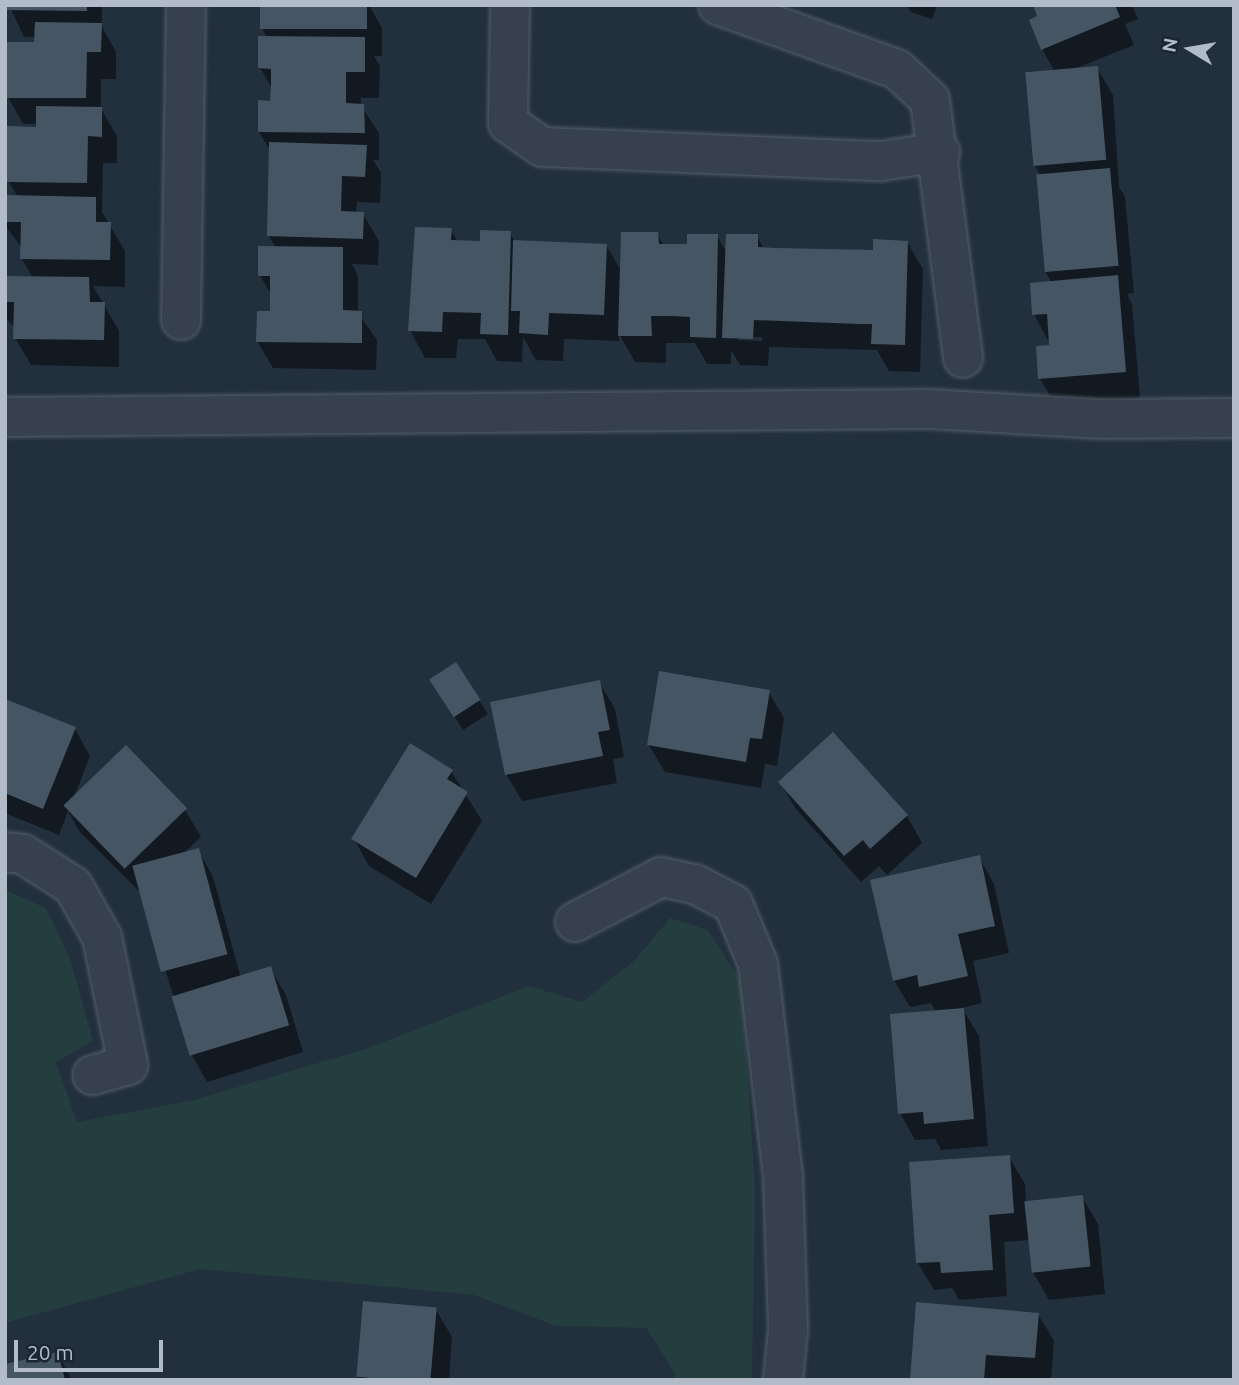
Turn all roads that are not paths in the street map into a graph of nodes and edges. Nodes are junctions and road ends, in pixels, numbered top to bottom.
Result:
1 (186, 5) edge
2 (510, 5) edge
3 (718, 5) edge
4 (940, 152) junction
5 (181, 320) dead end
6 (963, 358) dead end
7 (5, 418) edge
8 (1234, 418) edge
9 (5, 852) edge
10 (575, 922) dead end
11 (92, 1075) dead end
12 (783, 1380) edge

1 - 5 street
2 - 4 street
3 - 4 street
4 - 6 street
7 - 8 street
9 - 11 street
10 - 12 street

